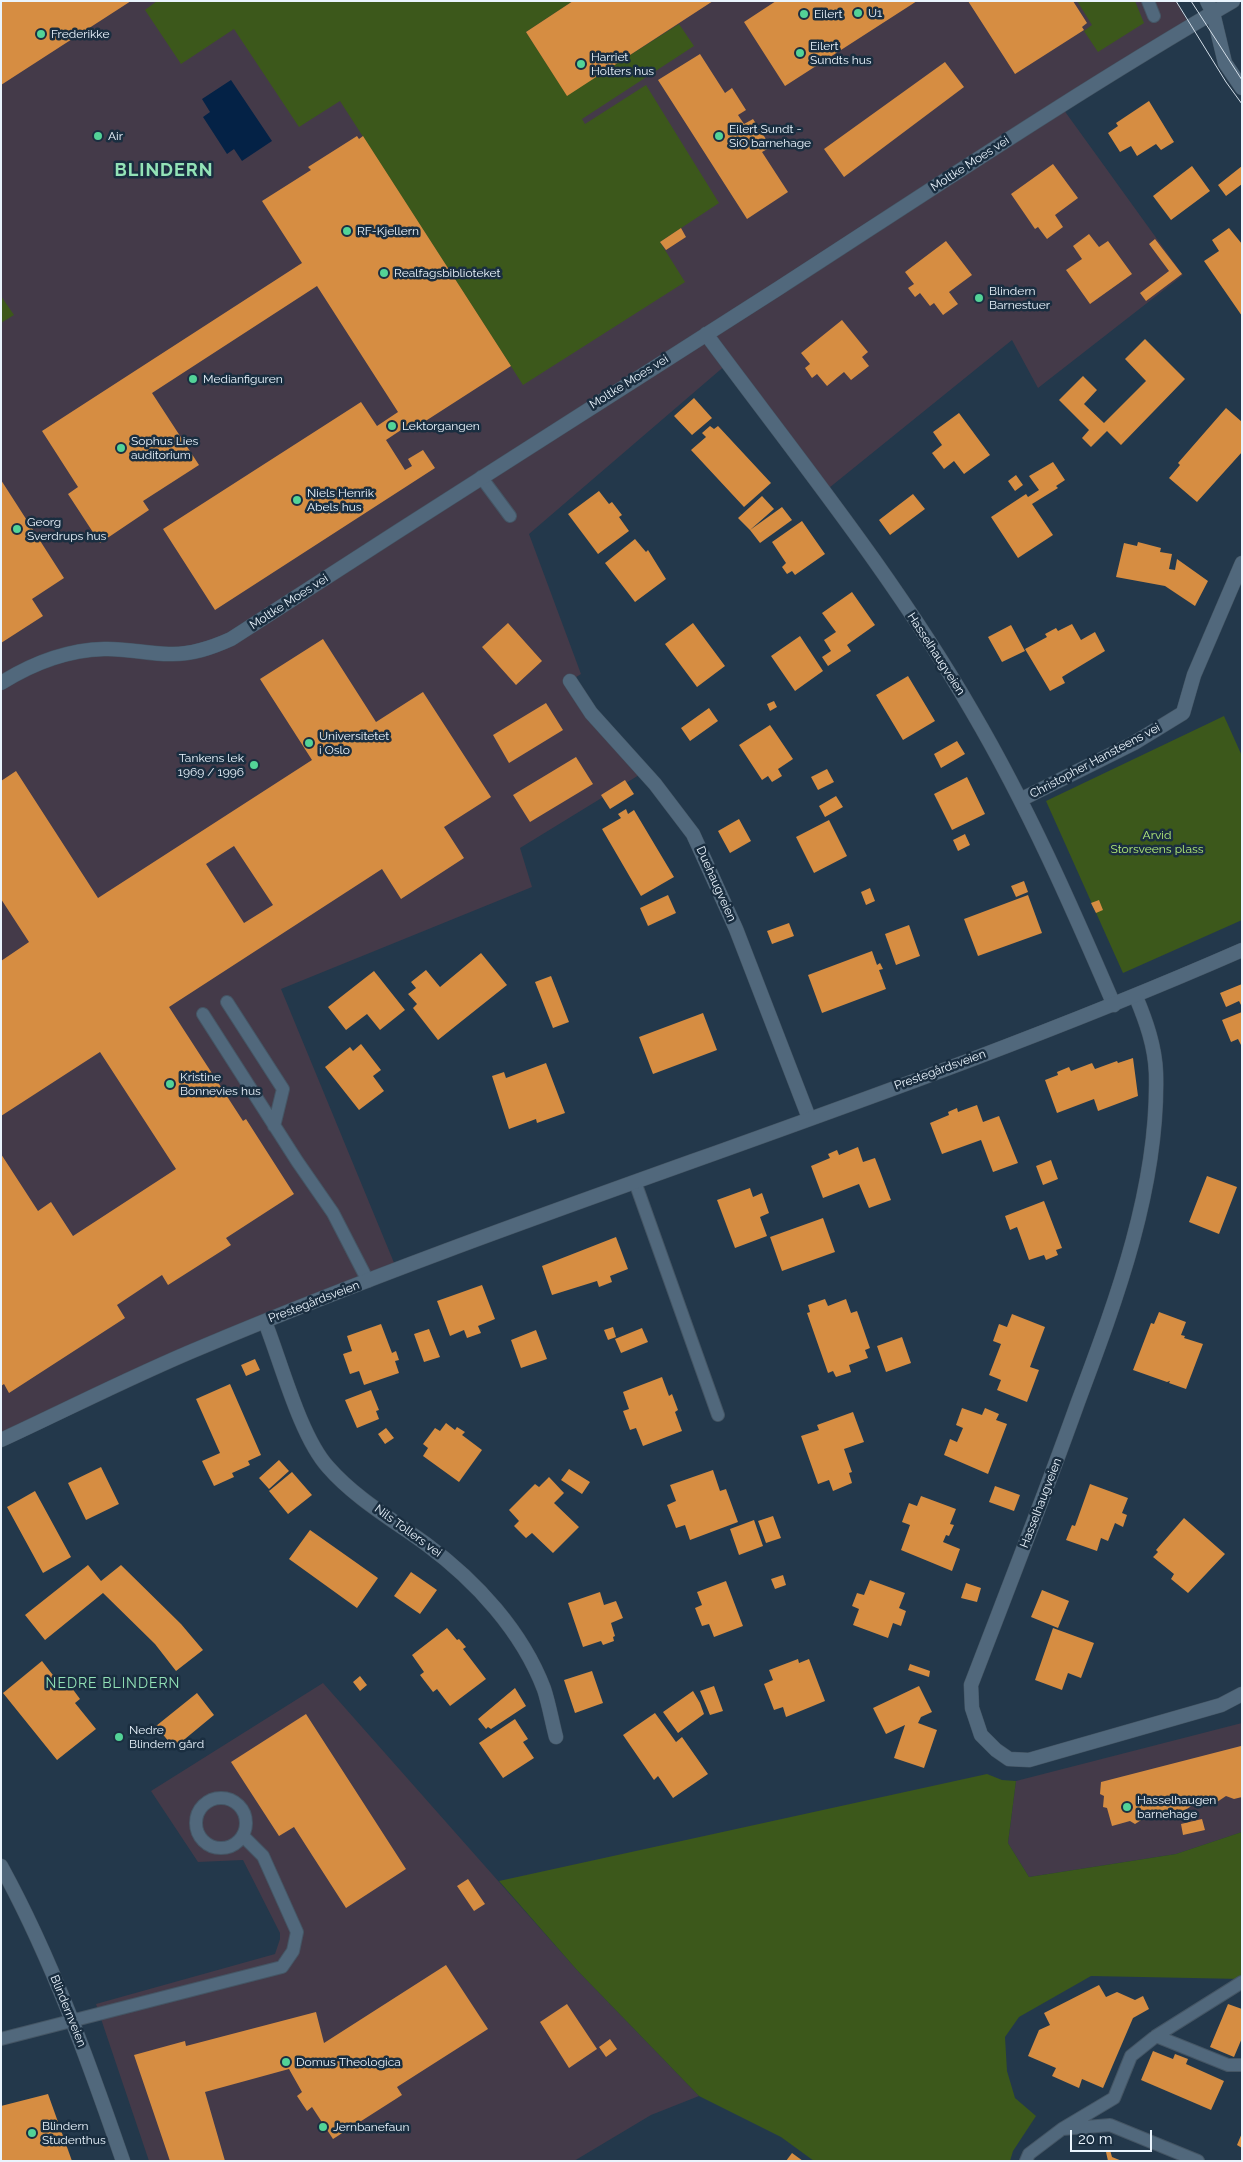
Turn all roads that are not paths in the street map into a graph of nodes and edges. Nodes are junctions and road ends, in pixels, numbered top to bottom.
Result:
1 (1148, 1) edge
2 (1233, 1) edge
3 (1210, 7) edge
4 (1154, 16) dead end
5 (1242, 88) edge
6 (706, 334) junction
7 (481, 476) junction
8 (510, 516) dead end
9 (1242, 563) edge
10 (570, 681) dead end
11 (1, 683) edge
12 (1022, 799) junction
13 (1242, 950) edge
14 (1136, 997) junction
15 (227, 1002) dead end
16 (1114, 1005) junction
17 (203, 1014) dead end
18 (809, 1118) junction
19 (274, 1126) junction
20 (635, 1182) junction
21 (368, 1282) junction
22 (265, 1322) junction
23 (718, 1415) dead end
24 (1, 1440) edge
25 (1242, 1694) edge
26 (556, 1737) dead end
27 (243, 1836) junction
28 (1, 1866) edge
29 (1242, 1982) edge
30 (72, 2021) junction
31 (1156, 2036) junction
32 (1, 2039) edge
33 (1242, 2064) edge
34 (1062, 2129) junction
35 (123, 2161) edge
36 (1026, 2161) edge
37 (1198, 2161) edge

1 - 4 lane
2 - 3 street, Moltke Moes vei
3 - 5 street
3 - 6 street, Moltke Moes vei
6 - 7 street, Moltke Moes vei
6 - 12 street, Hasselhaugveien
7 - 8 lane
7 - 11 street, Moltke Moes vei
9 - 12 street, Christopher Hansteens vei
10 - 18 street, Duehaugveien
12 - 16 street, Hasselhaugveien
13 - 14 street, Prestegårdsveien
14 - 16 street, Prestegårdsveien
14 - 25 street, Hasselhaugveien
15 - 19 lane
16 - 18 street, Prestegårdsveien
17 - 19 lane
18 - 20 street, Prestegårdsveien
19 - 21 lane
20 - 21 street, Prestegårdsveien
20 - 23 lane
21 - 22 street, Prestegårdsveien
22 - 24 street, Prestegårdsveien
22 - 26 street, Nils Tollers vei
27 - 27 lane
27 - 30 lane
28 - 30 street, Blindernveien
29 - 31 lane
30 - 32 lane
30 - 35 street, Blindernveien
31 - 33 lane
31 - 34 lane
34 - 36 lane
34 - 37 lane

